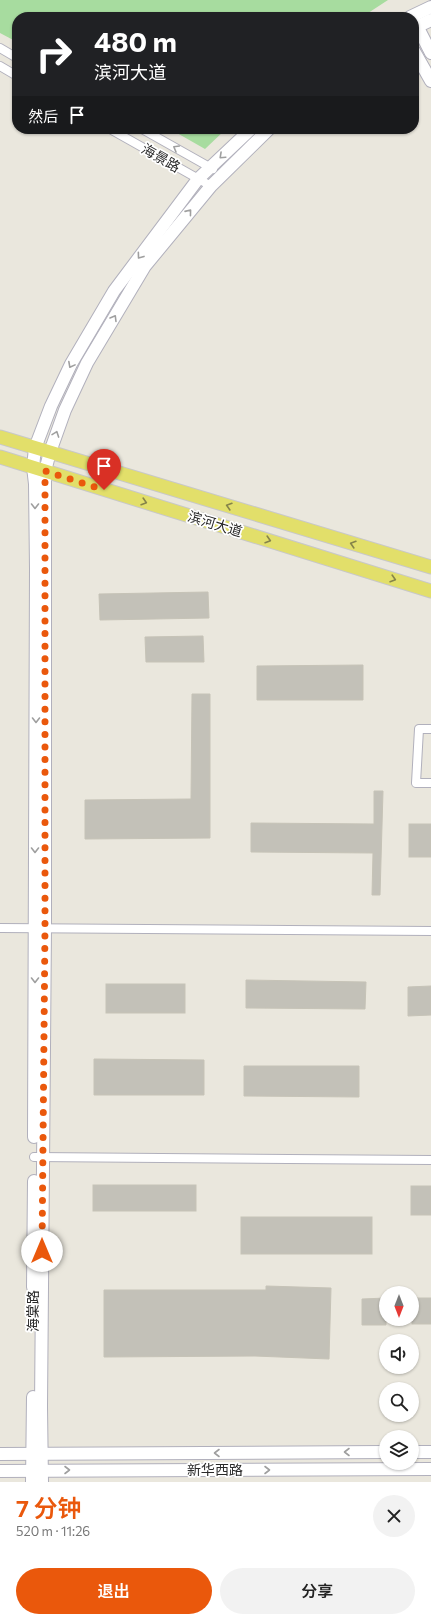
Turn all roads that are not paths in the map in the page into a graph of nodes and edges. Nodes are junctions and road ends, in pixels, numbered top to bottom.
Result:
1 (431, 7) edge
2 (419, 16) edge
3 (431, 20) edge
4 (419, 21) edge
5 (419, 32) edge
6 (0, 48) edge
7 (431, 53) edge
8 (12, 55) edge
9 (419, 60) edge
10 (0, 66) edge
11 (12, 73) edge
12 (431, 82) edge
13 (119, 134) edge
14 (151, 134) edge
15 (246, 134) edge
16 (264, 134) edge
17 (210, 167) junction
18 (222, 175) junction
19 (198, 179) junction
20 (211, 186) junction
21 (0, 437) edge
22 (35, 448) junction
23 (50, 452) junction
24 (0, 457) edge
25 (39, 469) junction
26 (431, 567) edge
27 (431, 591) edge
28 (431, 729) edge
29 (431, 783) edge
30 (40, 927) junction
31 (0, 928) edge
32 (431, 931) edge
33 (38, 1157) junction
34 (431, 1160) edge
35 (379, 1452) edge
36 (419, 1452) edge
37 (431, 1452) edge
38 (37, 1453) junction
39 (0, 1454) edge
40 (431, 1469) edge
41 (0, 1471) edge
42 (37, 1476) edge

1 - 2 street
3 - 4 street
5 - 7 street
6 - 8 street
9 - 12 street
10 - 11 street
13 - 19 street, 海景路
17 -> 14 street, 海景路
15 -> 17 street
16 - 18 street
17 - 18 street, 海景路
17 - 19 street
18 - 20 street
19 - 20 street, 海景路
19 -> 22 street
23 -> 20 street
21 - 22 main road, 滨河大道
22 - 23 main road, 滨河大道
22 - 25 street
23 - 25 street
26 -> 23 main road, 滨河大道
24 - 25 main road, 滨河大道
25 -> 27 main road, 滨河大道
25 - 30 street, 海棠路
28 - 29 street
30 - 31 street
30 - 32 street
30 - 33 street, 海棠路
33 - 34 street
33 - 38 street, 海棠路
35 -> 38 street, 新华西路
36 - 37 street
38 - 39 street, 新华西路
38 - 42 street, 海棠路
42 -> 40 street, 新华西路
41 - 42 street, 新华西路

